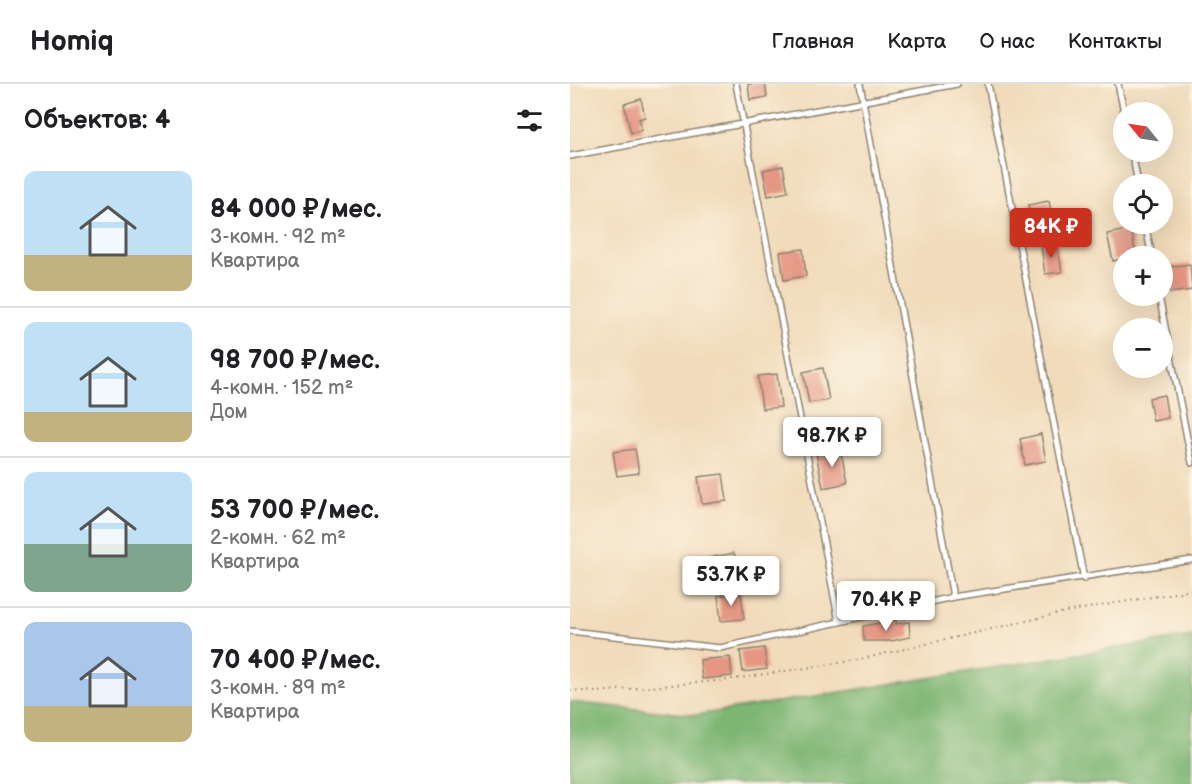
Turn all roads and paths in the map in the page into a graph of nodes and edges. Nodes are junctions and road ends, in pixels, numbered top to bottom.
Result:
1 (736, 84) edge
2 (860, 84) edge
3 (957, 84) edge
4 (988, 84) edge
5 (1118, 84) edge
6 (863, 101) junction
7 (1122, 102) edge
8 (744, 123) junction
9 (570, 156) edge
10 (1162, 306) edge
11 (1192, 463) edge
12 (1192, 560) edge
13 (1084, 579) junction
14 (1192, 590) edge
15 (953, 597) junction
16 (839, 622) junction
17 (570, 631) edge
18 (570, 690) edge

1 - 8 lane
2 - 6 lane
3 - 6 lane
4 - 13 lane
5 - 7 lane
6 - 8 lane
6 - 15 lane
8 - 9 lane
8 - 16 lane
10 - 11 lane
12 - 13 lane
13 - 15 lane
14 - 18 path
15 - 16 lane
16 - 17 lane

